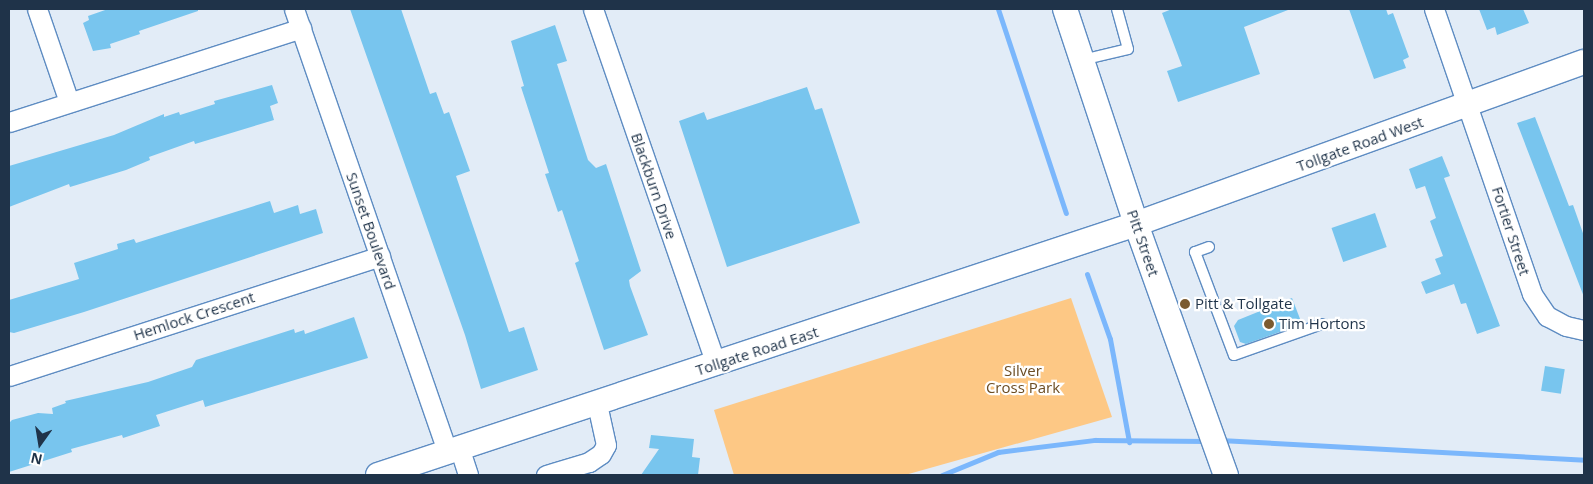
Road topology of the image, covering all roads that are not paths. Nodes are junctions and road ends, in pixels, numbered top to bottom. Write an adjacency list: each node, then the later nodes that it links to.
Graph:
1 (37, 9): 10 (street)
2 (294, 9): 7 (street, Sunset Boulevard)
3 (593, 9): 18 (street, Blackburn Drive)
4 (1065, 9): 8 (street, Pitt Street)
5 (1117, 9): 8 (lane)
6 (1434, 9): 11 (street, Fortier Street)
7 (301, 28): 10 (street); 15 (street, Sunset Boulevard)
8 (1082, 60): 13 (street, Pitt Street)
9 (1584, 62): 11 (street, Tollgate Road West)
10 (69, 102): 12 (street)
11 (1469, 105): 13 (street, Tollgate Road West); 17 (street, Fortier Street)
12 (9, 122)
13 (1136, 224): 18 (street, Tollgate Road East); 22 (street, Pitt Street)
14 (1209, 247): 16 (lane)
15 (380, 256): 19 (street, Hemlock Crescent); 21 (street, Sunset Boulevard)
16 (1322, 324)
17 (1584, 330)
18 (716, 364): 20 (street, Tollgate Road East)
19 (9, 376)
20 (597, 404): 21 (street, Tollgate Road East); 25 (street)
21 (454, 452): 23 (street, Tollgate Road East); 24 (street, Sunset Boulevard)
22 (1224, 470)
23 (378, 475)
24 (468, 475)
25 (546, 475)

